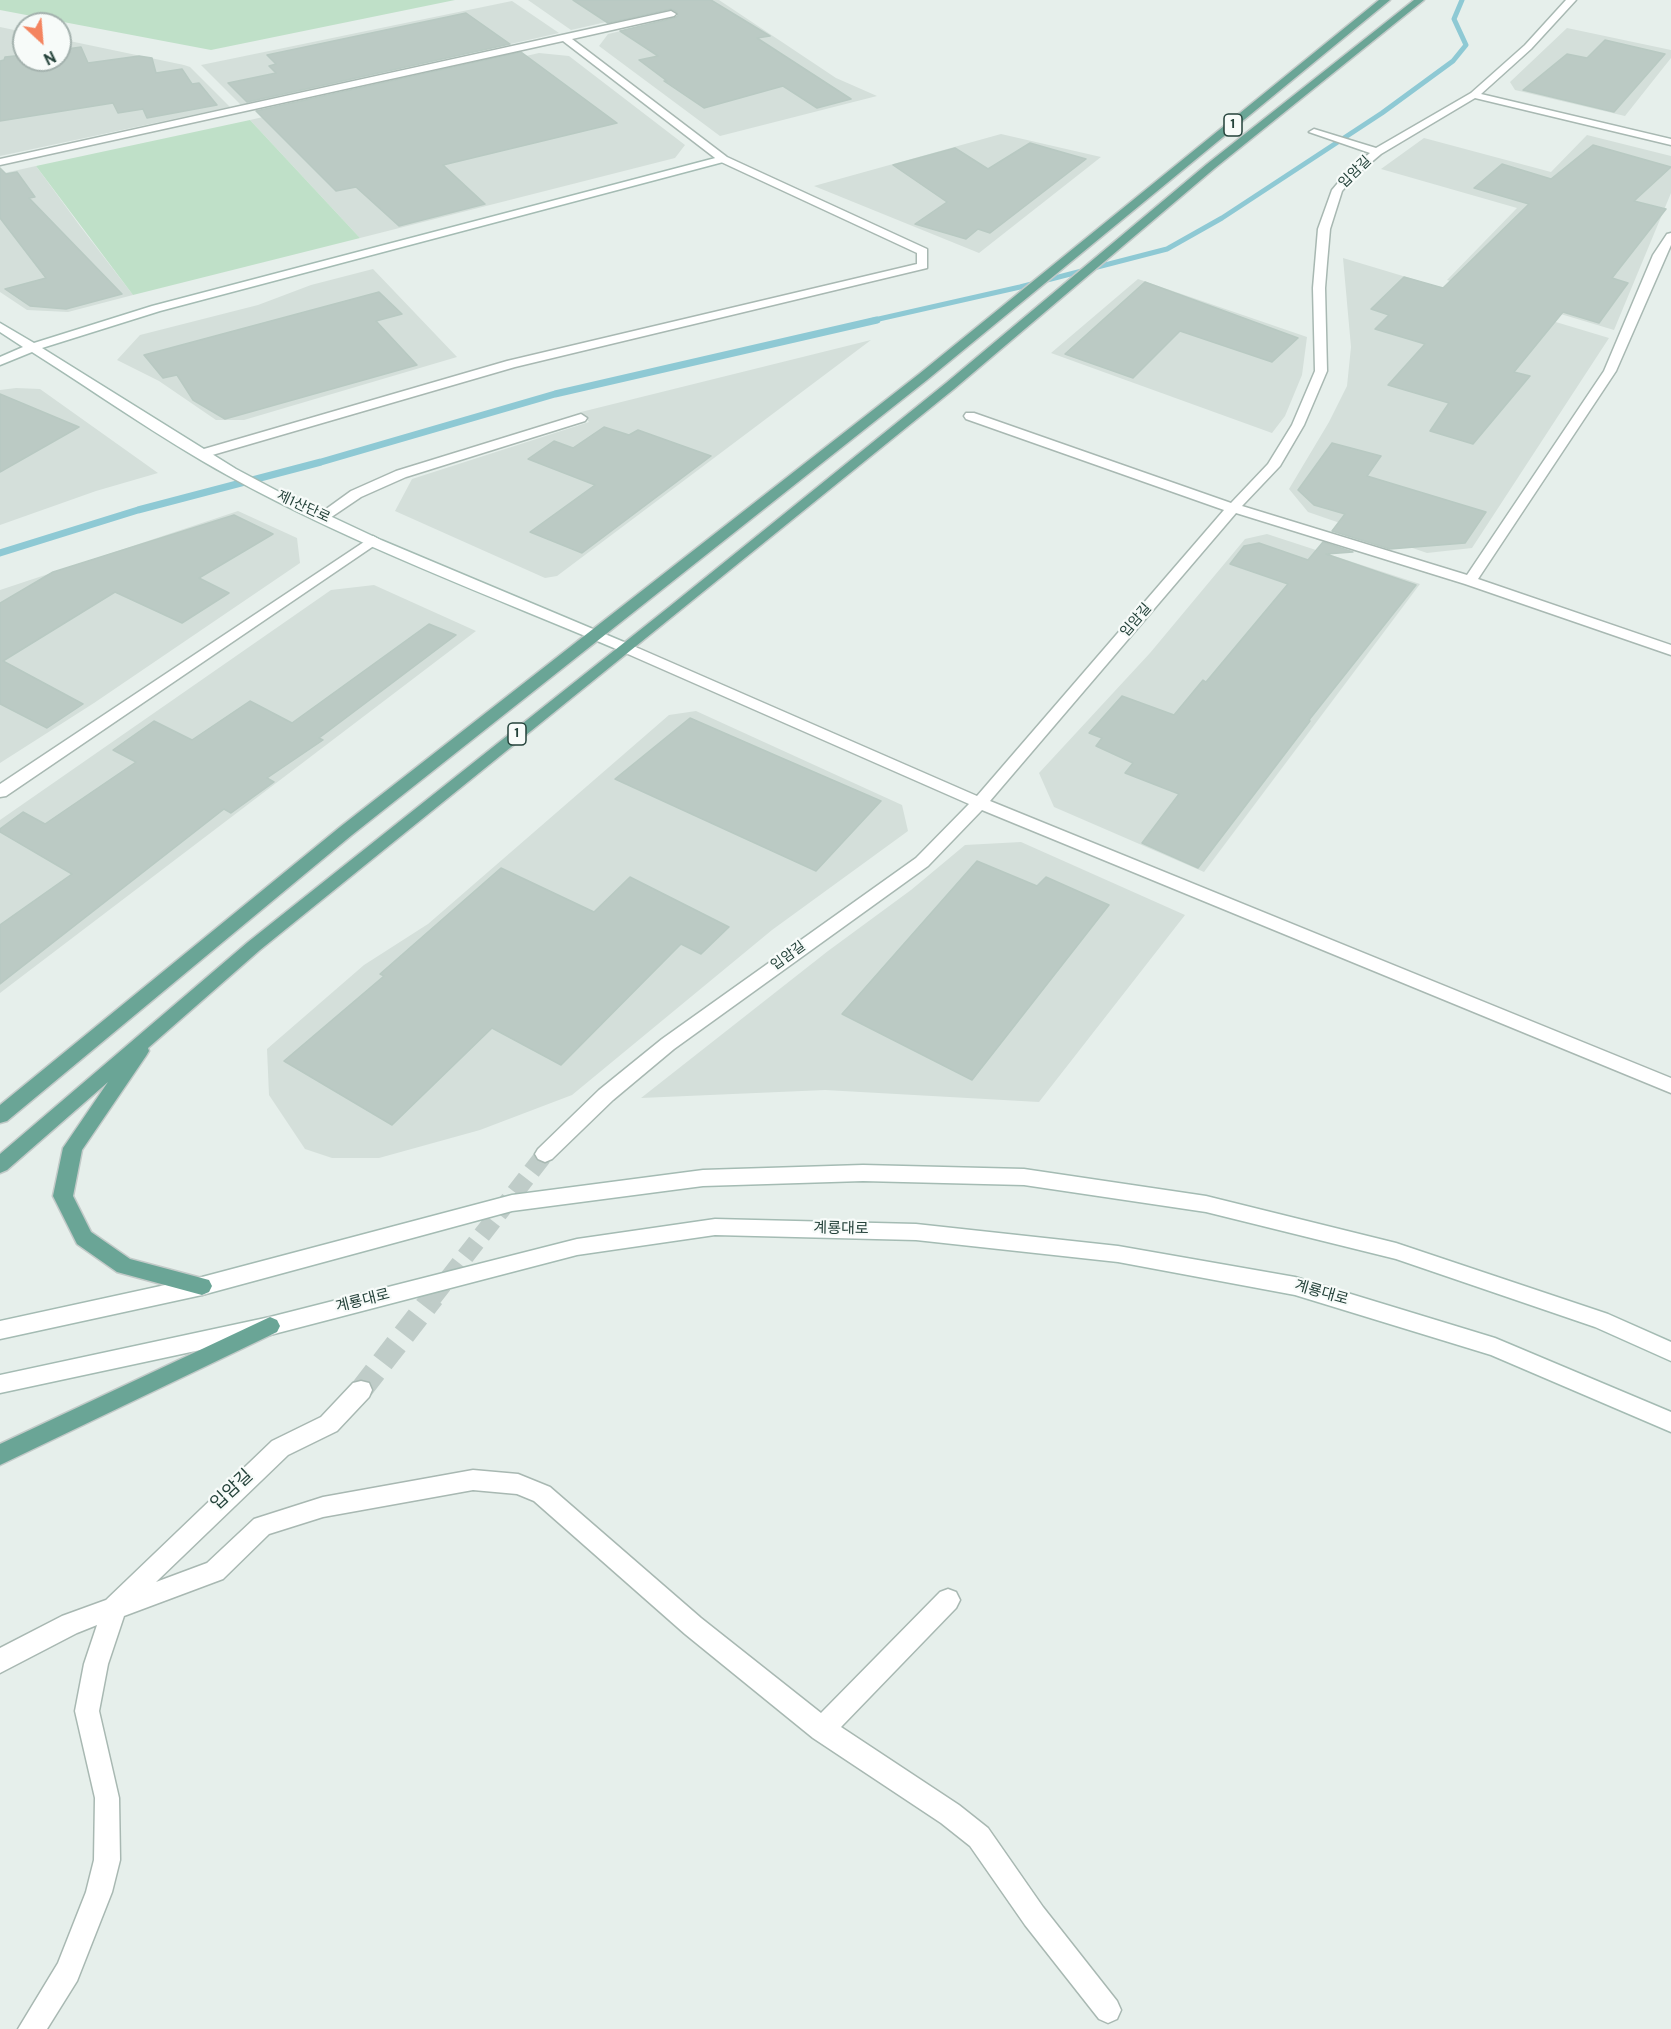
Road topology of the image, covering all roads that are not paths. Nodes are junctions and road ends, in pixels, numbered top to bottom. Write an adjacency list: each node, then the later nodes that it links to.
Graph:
1 (1385, 0): 23 (main road, 1)
2 (1420, 0): 24 (main road, 1)
3 (1571, 0): 6 (street, 입암길)
4 (671, 14): 5 (street)
5 (565, 38): 10 (street); 11 (street)
6 (1474, 95): 8 (street); 9 (street, 입암길)
7 (1314, 132): 9 (street)
8 (1671, 142)
9 (1377, 152): 19 (street, 입암길)
10 (723, 159): 14 (street); 18 (street)
11 (0, 162)
12 (1671, 236): 22 (street)
13 (0, 327): 14 (street, 제1산단로)
14 (29, 348): 15 (street); 18 (street, 제1산단로)
15 (0, 361)
16 (970, 416): 19 (street)
17 (581, 418): 20 (street)
18 (202, 454): 20 (street, 제1산단로)
19 (1233, 508): 22 (street); 27 (street, 입암길)
20 (321, 517): 21 (street, 제1산단로)
21 (373, 540): 23 (street, 제1산단로); 26 (street)
22 (1470, 581): 25 (street)
23 (597, 635): 24 (street, 제1산단로); 30 (main road, 1)
24 (626, 648): 27 (street, 제1산단로); 28 (main road, 1)
25 (1671, 650)
26 (0, 792)
27 (980, 803): 29 (street, 제1산단로); 31 (street, 입암길)
28 (157, 1028): 32 (main road, 1); 33 (main road)
29 (1671, 1086)
30 (0, 1116)
31 (545, 1154)
32 (0, 1164)
33 (202, 1286): 35 (street); 36 (street)
34 (270, 1326): 37 (street, 계룡대로); 39 (street, 계룡대로); 40 (main road)
35 (0, 1329)
36 (1671, 1352)
37 (0, 1384)
38 (361, 1390): 42 (street, 입암길)
39 (1671, 1422)
40 (0, 1455)
41 (948, 1600): 44 (street)
42 (115, 1606): 43 (street); 44 (street); 46 (street)
43 (0, 1661)
44 (822, 1729): 45 (street)
45 (1108, 2010)
46 (31, 2029)

